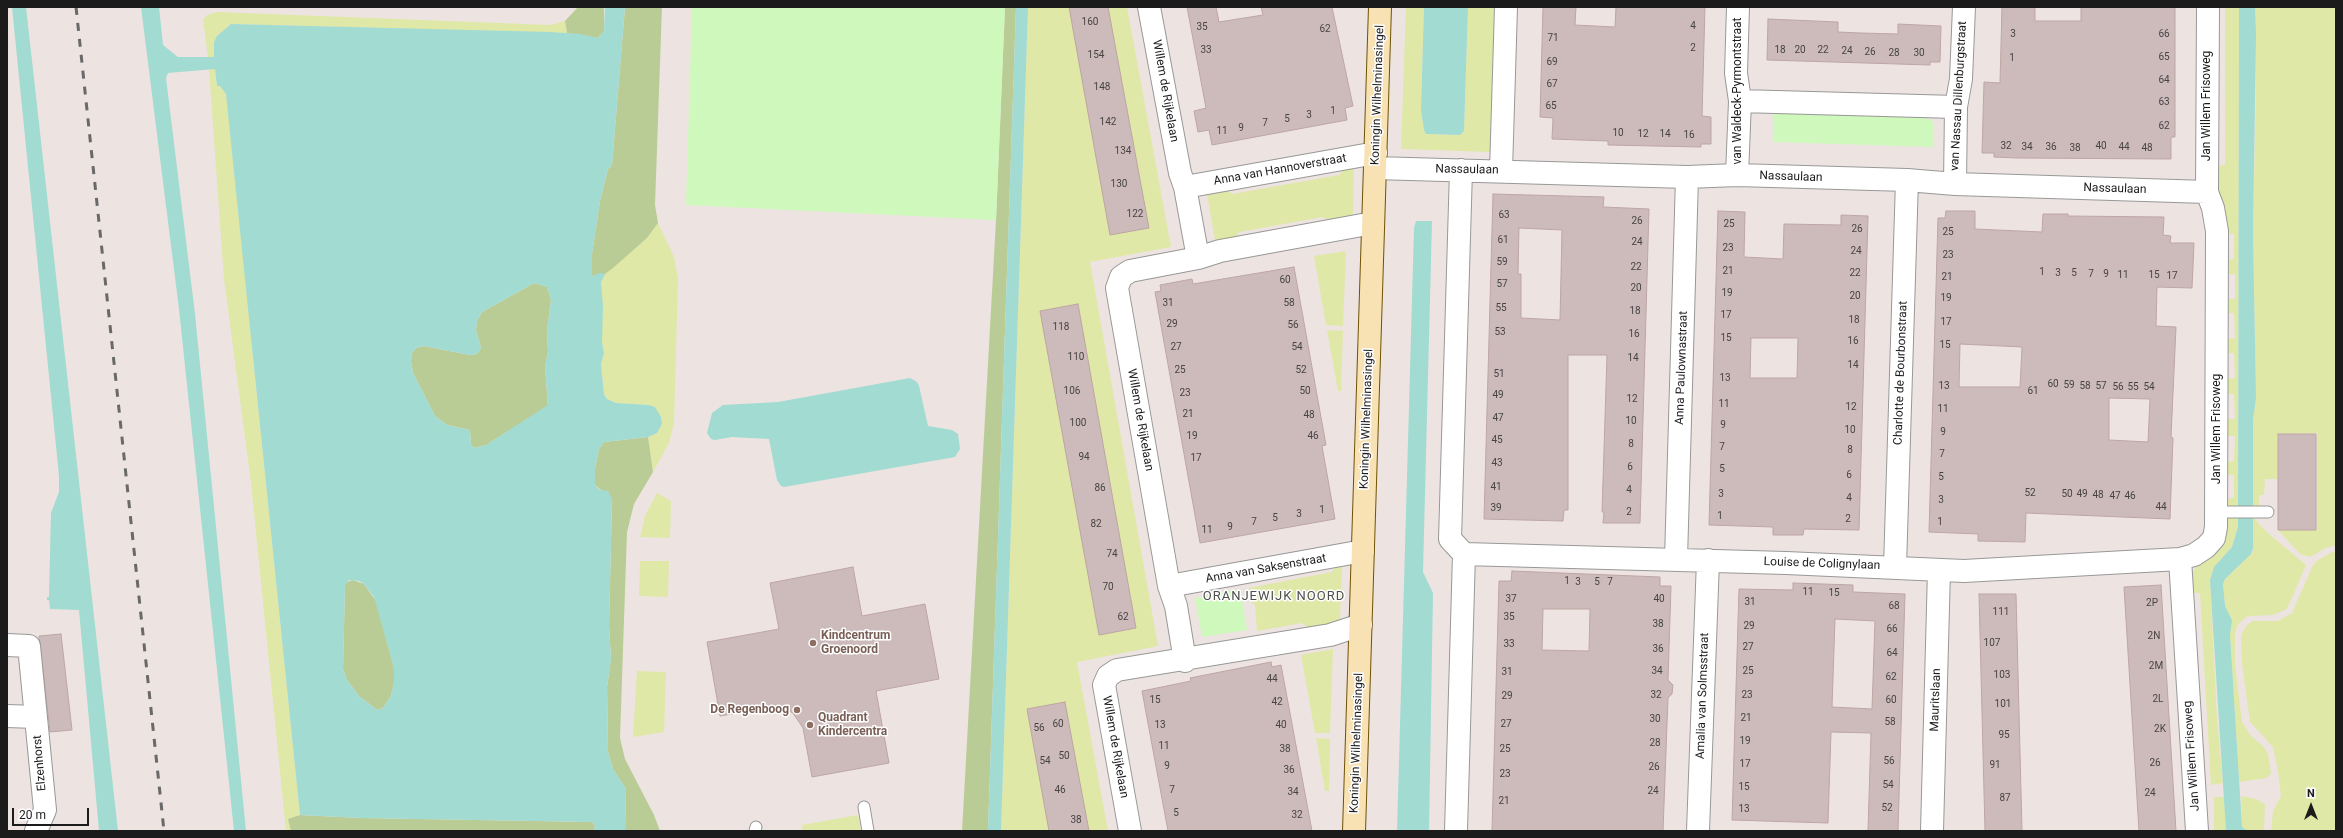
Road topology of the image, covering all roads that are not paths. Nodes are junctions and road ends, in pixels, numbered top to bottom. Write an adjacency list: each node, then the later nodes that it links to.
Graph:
1 (1149, 7): 16 (street, Willem de Rijkelaan)
2 (1380, 7): 9 (street, Koningin Wilhelminasingel)
3 (1506, 7): 11 (street)
4 (1738, 7): 7 (street, van Waldeck-Pyrmontstraat)
5 (1964, 7): 8 (street, van Nassau Dillenburgstraat)
6 (2208, 7): 17 (street, Jan Willem Frisoweg)
7 (1740, 101): 8 (street); 12 (street, van Waldeck-Pyrmontstraat)
8 (1956, 107): 15 (street, van Nassau Dillenburgstraat)
9 (1375, 160): 10 (street, Nassaulaan); 16 (street, Anna van Hannoverstraat); 18 (street, Koningin Wilhelminasingel)
10 (1461, 170): 11 (street, Nassaulaan); 23 (street)
11 (1501, 171): 13 (street, Nassaulaan)
12 (1737, 175): 13 (street, Nassaulaan); 14 (street, Nassaulaan)
13 (1687, 177): 24 (street, Anna Paulownastraat)
14 (1907, 180): 15 (street, Nassaulaan); 27 (street, Charlotte de Bourbonstraat)
15 (1954, 184): 17 (street, Nassaulaan)
16 (1185, 187): 19 (street, Willem de Rijkelaan)
17 (2207, 192): 20 (street, Jan Willem Frisoweg)
18 (1373, 223): 19 (street); 22 (street, Koningin Wilhelminasingel)
19 (1198, 258): 29 (street, Willem de Rijkelaan)
20 (2224, 512): 21 (lane); 25 (street, Jan Willem Frisoweg)
21 (2268, 512)
22 (1363, 551): 29 (street, Anna van Saksenstraat); 30 (street, Koningin Wilhelminasingel)
23 (1464, 554): 24 (street, Louise de Colignylaan); 40 (street)
24 (1676, 559): 26 (street, Louise de Colignylaan)
25 (2180, 559): 28 (street, Louise de Colignylaan); 43 (street, Jan Willem Frisoweg)
26 (1708, 560): 27 (street, Louise de Colignylaan); 41 (street, Amalia van Solmsstraat)
27 (1895, 567): 28 (street, Louise de Colignylaan)
28 (1939, 570): 42 (street, Mauritslaan)
29 (1169, 586): 32 (street, Willem de Rijkelaan)
30 (1361, 625): 32 (street); 39 (street, Koningin Wilhelminasingel)
31 (7, 645): 34 (street, Elzenhorst)
32 (1185, 660): 38 (street, Willem de Rijkelaan)
33 (7, 716): 34 (street)
34 (36, 717): 36 (street, Elzenhorst)
35 (864, 807): 37 (lane)
36 (36, 831)
37 (868, 831)
38 (1130, 831)
39 (1354, 831)
40 (1456, 831)
41 (1698, 831)
42 (1932, 831)
43 (2197, 831)

